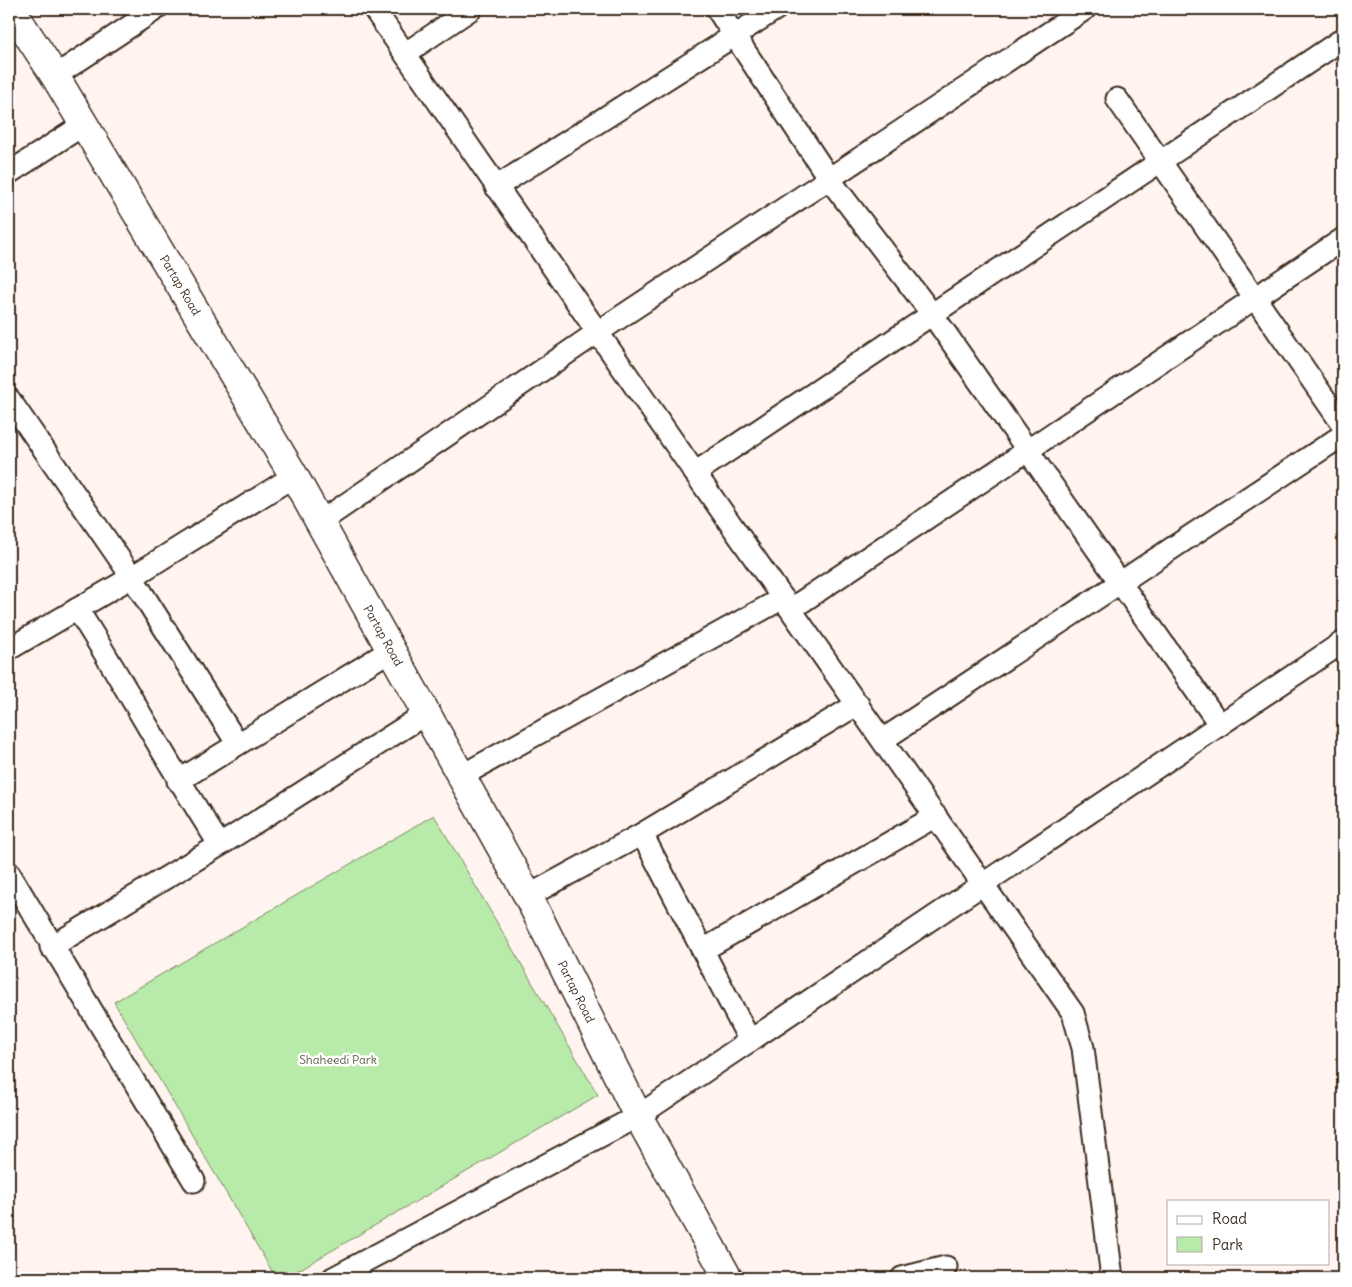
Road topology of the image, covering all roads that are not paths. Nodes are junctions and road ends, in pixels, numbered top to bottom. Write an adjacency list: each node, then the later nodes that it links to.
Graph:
1 (11, 9): 11 (street, Partap Road)
2 (156, 9): 11 (street)
3 (374, 9): 10 (street)
4 (471, 9): 10 (street)
5 (717, 9): 8 (street)
6 (776, 9): 8 (street)
7 (1085, 9): 16 (street)
8 (736, 35): 16 (street); 17 (street)
9 (1343, 39): 14 (street)
10 (406, 53): 17 (street)
11 (55, 76): 13 (street, Partap Road)
12 (1117, 99): 14 (street)
13 (84, 124): 15 (street); 27 (street, Partap Road)
14 (1160, 162): 19 (street); 20 (street)
15 (9, 173)
16 (830, 180): 20 (street); 21 (street)
17 (496, 187): 21 (street)
18 (1343, 239): 19 (street)
19 (1255, 298): 23 (street); 25 (street)
20 (932, 314): 25 (street); 26 (street)
21 (598, 332): 26 (street); 28 (street)
22 (9, 399): 29 (street)
23 (1343, 425)
24 (1343, 434): 30 (street)
25 (1028, 450): 30 (street); 31 (street)
26 (695, 473): 31 (street)
27 (294, 476): 28 (street, Partap Road); 29 (street)
28 (320, 522): 35 (street, Partap Road)
29 (132, 577): 32 (street); 40 (street)
30 (1120, 582): 38 (street); 39 (street)
31 (787, 603): 36 (street); 41 (street)
32 (77, 609): 34 (street); 42 (street)
33 (1343, 642): 38 (street)
34 (9, 649)
35 (391, 650): 37 (street, Partap Road); 40 (street)
36 (858, 704): 39 (street); 44 (street)
37 (426, 713): 41 (street, Partap Road); 45 (street)
38 (1220, 725): 47 (street)
39 (884, 739): 43 (street)
40 (237, 743): 42 (street)
41 (462, 776): 48 (street, Partap Road)
42 (178, 781): 45 (street)
43 (936, 816): 47 (street); 50 (street)
44 (642, 834): 48 (street); 50 (street)
45 (220, 845): 49 (street)
46 (9, 873): 49 (street)
47 (984, 884): 51 (street); 58 (street)
48 (528, 896): 52 (street, Partap Road)
49 (51, 946): 53 (street)
50 (703, 950): 51 (street)
51 (750, 1041): 52 (street)
52 (638, 1116): 55 (street); 56 (street, Partap Road)
53 (194, 1181)
54 (946, 1267): 57 (street)
55 (333, 1278)
56 (728, 1278)
57 (902, 1278)
58 (1112, 1278)

